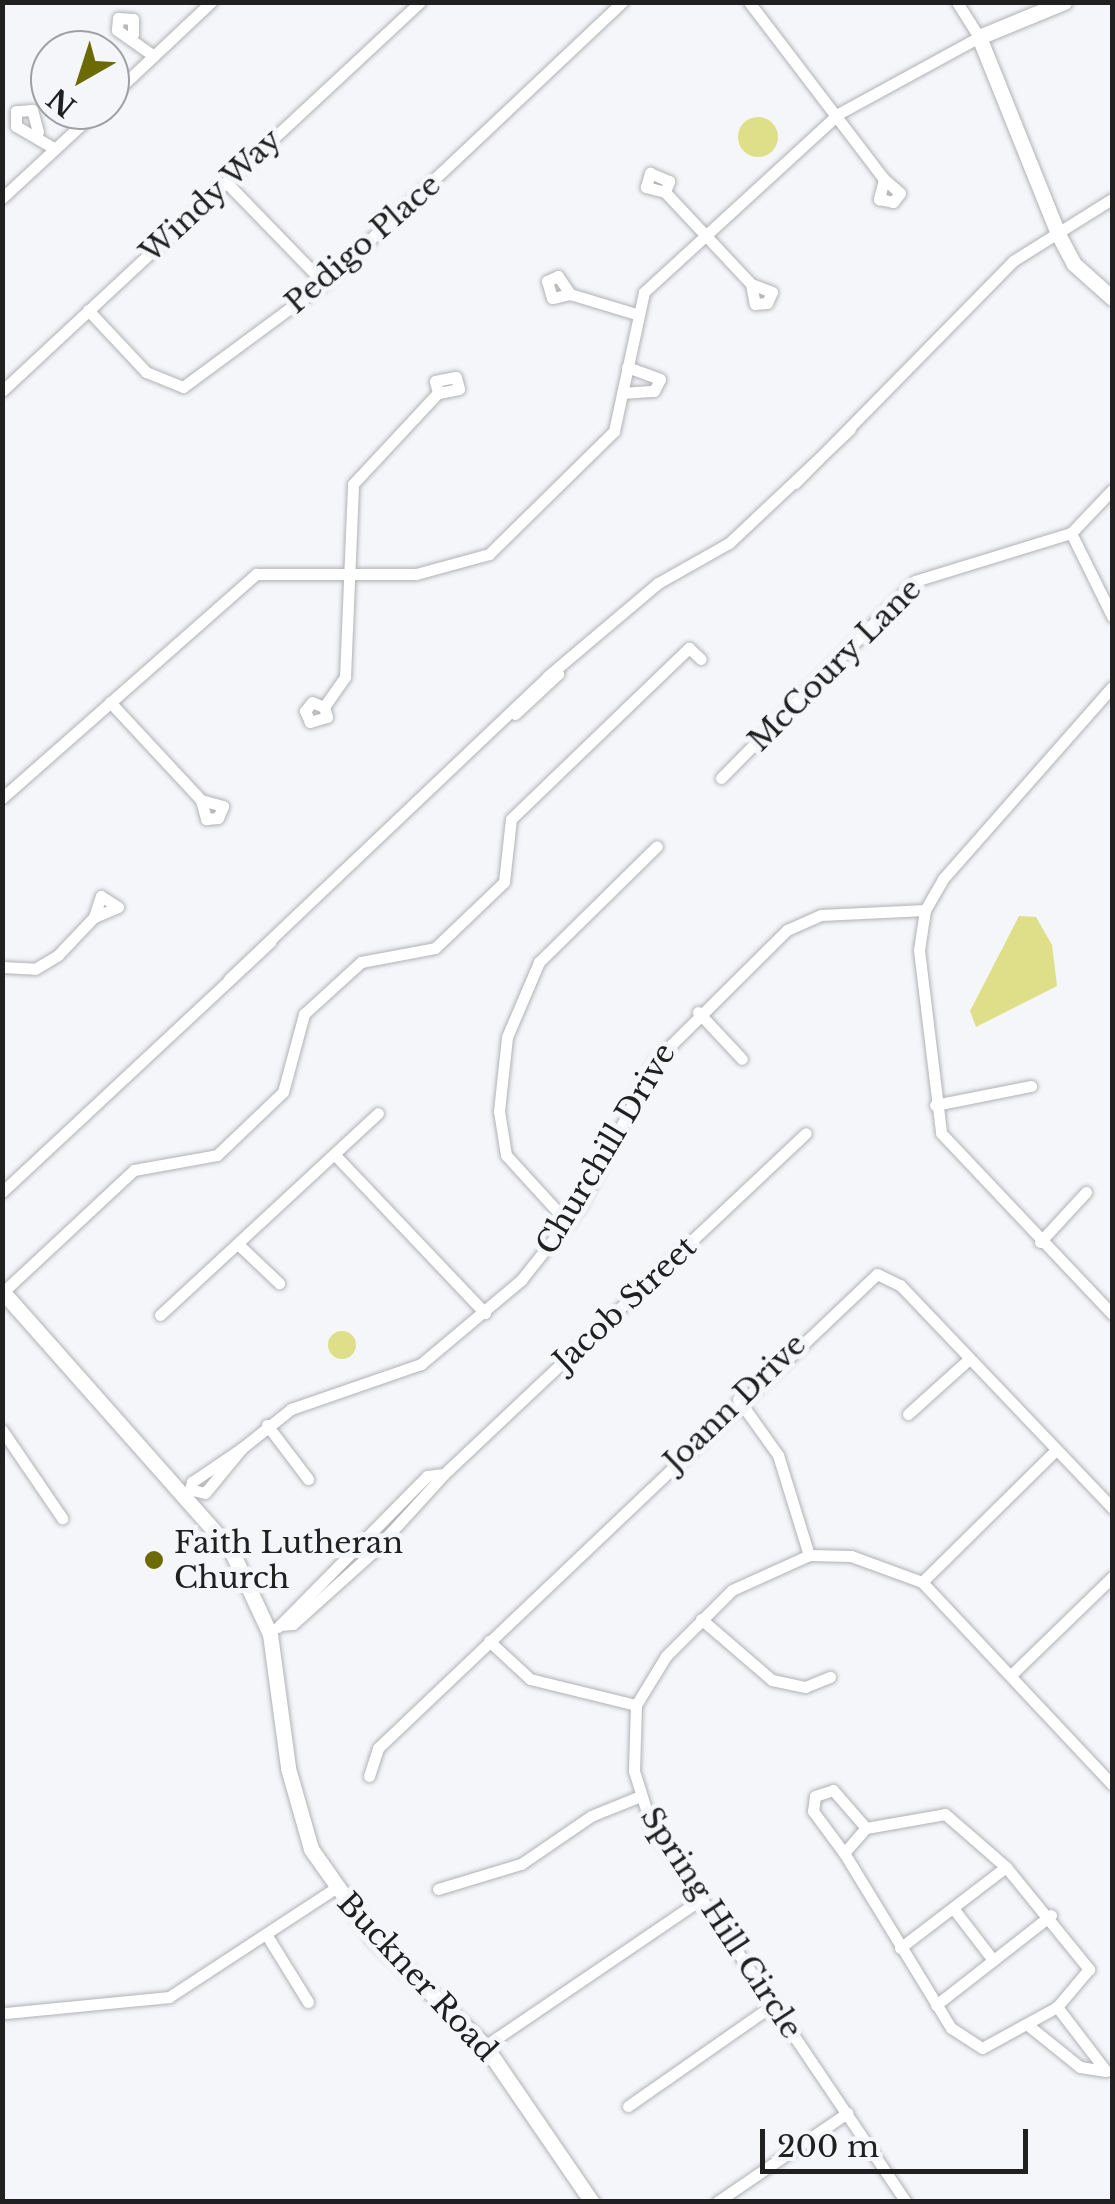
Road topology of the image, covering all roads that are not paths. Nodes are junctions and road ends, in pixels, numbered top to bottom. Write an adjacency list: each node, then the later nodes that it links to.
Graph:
1 (212, 2): 9 (street)
2 (420, 2): 16 (street, Windy Way)
3 (622, 2): 22 (street, Pedigo Place)
4 (748, 2): 11 (street)
5 (957, 2): 8 (street)
6 (1064, 2): 8 (street)
7 (134, 34): 9 (street)
8 (979, 37): 11 (street); 20 (street)
9 (154, 56): 10 (street)
10 (130, 79)
11 (838, 114): 15 (street); 21 (street)
12 (75, 130): 14 (street)
13 (38, 132): 14 (street)
14 (55, 149): 18 (street)
15 (884, 179)
16 (226, 182): 22 (street); 26 (street, Windy Way)
17 (665, 192): 21 (street)
18 (2, 198)
19 (1112, 199): 20 (street)
20 (1058, 234): 25 (street); 54 (street)
21 (704, 236): 23 (street); 27 (street)
22 (324, 282): 26 (street, Pedigo Place)
23 (750, 284)
24 (570, 294): 27 (street)
25 (1112, 298)
26 (88, 310): 29 (street, Windy Way)
27 (636, 314): 28 (street)
28 (626, 367): 30 (street); 30 (street)
29 (2, 390)
30 (622, 393): 34 (street)
31 (438, 394): 34 (street)
32 (1112, 490): 33 (street, McCoury Lane)
33 (1071, 533): 35 (street); 40 (street, McCoury Lane)
34 (352, 570): 38 (street); 39 (street)
35 (1112, 616)
36 (700, 660): 60 (street)
37 (1112, 687): 44 (street)
38 (110, 702): 41 (street); 42 (street)
39 (324, 707)
40 (721, 778)
41 (2, 798)
42 (201, 800)
43 (657, 846): 56 (street)
44 (925, 910): 47 (street, Churchill Drive); 50 (street)
45 (94, 918): 46 (street)
46 (2, 967)
47 (698, 1012): 48 (street); 56 (street, Churchill Drive)
48 (742, 1060)
49 (1032, 1086): 50 (street)
50 (934, 1105): 57 (street)
51 (378, 1113): 53 (street)
52 (806, 1133): 78 (street, Jacob Street)
53 (335, 1155): 58 (street); 61 (street)
54 (2, 1192)
55 (1086, 1192): 57 (street)
56 (568, 1223): 61 (street, Churchill Drive)
57 (1040, 1242): 62 (street)
58 (240, 1246): 59 (street); 63 (street)
59 (279, 1283)
60 (3, 1292): 71 (street, Buckner Road)
61 (485, 1313): 67 (street, Churchill Drive)
62 (1112, 1314)
63 (160, 1315)
64 (968, 1360): 65 (street, Joann Drive); 66 (street); 69 (street, Joann Drive)
65 (738, 1399): 74 (street); 79 (street, Joann Drive)
66 (908, 1414)
67 (267, 1425): 70 (street); 71 (street, Churchill Drive)
68 (2, 1430): 73 (street)
69 (1056, 1450): 72 (street, Joann Drive); 76 (street)
70 (308, 1479)
71 (191, 1492): 78 (street, Buckner Road)
72 (1112, 1508)
73 (62, 1518)
74 (808, 1555): 76 (street); 77 (street)
75 (1112, 1578): 80 (street)
76 (922, 1582): 80 (street)
77 (701, 1620): 81 (street); 82 (street)
78 (275, 1629): 90 (street, Buckner Road)
79 (490, 1641): 82 (street); 83 (street, Joann Drive)
80 (1011, 1675): 84 (street)
81 (830, 1677)
82 (636, 1705): 85 (street, Spring Hill Circle)
83 (369, 1776)
84 (1112, 1784)
85 (638, 1798): 89 (street); 91 (street, Spring Hill Circle)
86 (866, 1828): 87 (street); 87 (street); 88 (street)
87 (844, 1854): 95 (street)
88 (1006, 1867): 92 (street); 93 (street)
89 (438, 1888)
90 (334, 1889): 94 (street); 103 (street, Buckner Road)
91 (701, 1899): 98 (street, Spring Hill Circle); 103 (street)
92 (953, 1908): 95 (street); 96 (street)
93 (1051, 1916): 96 (street); 100 (street)
94 (266, 1934): 97 (street); 101 (street)
95 (900, 1948): 99 (street)
96 (993, 1960): 99 (street)
97 (308, 2002)
98 (774, 2005): 105 (street); 106 (street, Spring Hill Circle)
99 (936, 2005): 102 (street)
100 (1057, 2007): 102 (street); 104 (street)
101 (6, 2012)
102 (1029, 2026): 104 (street)
103 (485, 2046): 107 (street, Buckner Road)
104 (1109, 2073)
105 (628, 2106)
106 (846, 2113): 108 (street); 109 (street, Spring Hill Circle)
107 (592, 2202)
108 (717, 2202)
109 (906, 2202)

